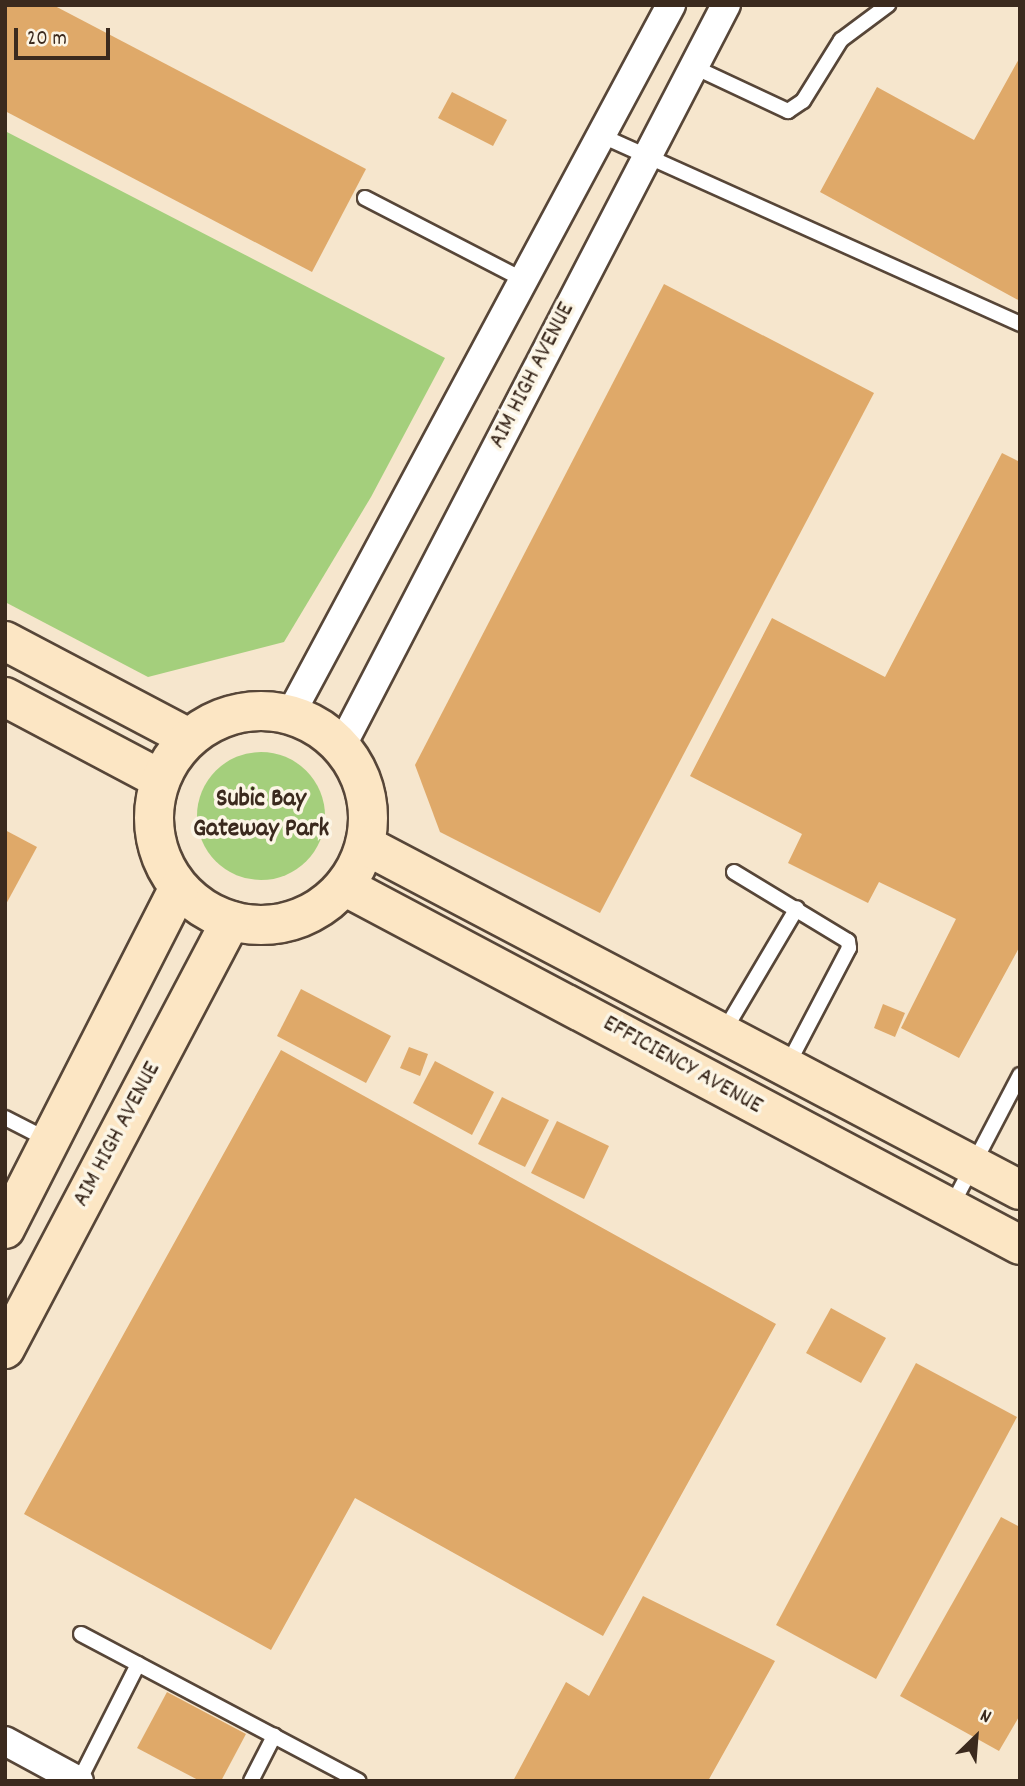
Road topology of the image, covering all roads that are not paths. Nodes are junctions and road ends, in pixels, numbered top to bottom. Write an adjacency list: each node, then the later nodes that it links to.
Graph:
1 (671, 5): 5 (street)
2 (726, 5): 4 (street, AIM HIGH AVENUE)
3 (888, 5): 4 (lane)
4 (694, 68): 6 (street, AIM HIGH AVENUE)
5 (600, 135): 6 (lane); 8 (street)
6 (647, 156): 9 (lane); 14 (street, AIM HIGH AVENUE)
7 (365, 198): 8 (lane)
8 (522, 279): 12 (street)
9 (1020, 324)
10 (5, 640): 13 (street)
11 (5, 697): 15 (street)
12 (290, 715): 13 (street); 14 (street)
13 (189, 738): 15 (street)
14 (341, 747): 16 (street)
15 (160, 779): 19 (street)
16 (365, 845): 18 (street); 22 (street, EFFICIENCY AVENUE)
17 (734, 872): 20 (lane)
18 (344, 886): 21 (street); 29 (street, EFFICIENCY AVENUE)
19 (180, 888): 21 (street); 26 (street)
20 (797, 908): 22 (lane); 23 (lane)
21 (231, 921): 32 (street, AIM HIGH AVENUE)
22 (723, 1034): 23 (street, EFFICIENCY AVENUE)
23 (788, 1066): 27 (street, EFFICIENCY AVENUE)
24 (1020, 1075): 27 (lane)
25 (5, 1118): 26 (lane)
26 (50, 1141): 30 (street)
27 (972, 1166): 28 (street, EFFICIENCY AVENUE); 29 (lane)
28 (1020, 1190)
29 (950, 1208): 31 (street, EFFICIENCY AVENUE)
30 (5, 1229)
31 (1020, 1245)
32 (5, 1349)
33 (81, 1634): 34 (lane)
34 (138, 1664): 35 (lane); 37 (lane)
35 (274, 1736): 38 (lane); 39 (lane)
36 (5, 1741): 37 (street)
37 (79, 1781)
38 (251, 1781)
39 (359, 1781)

